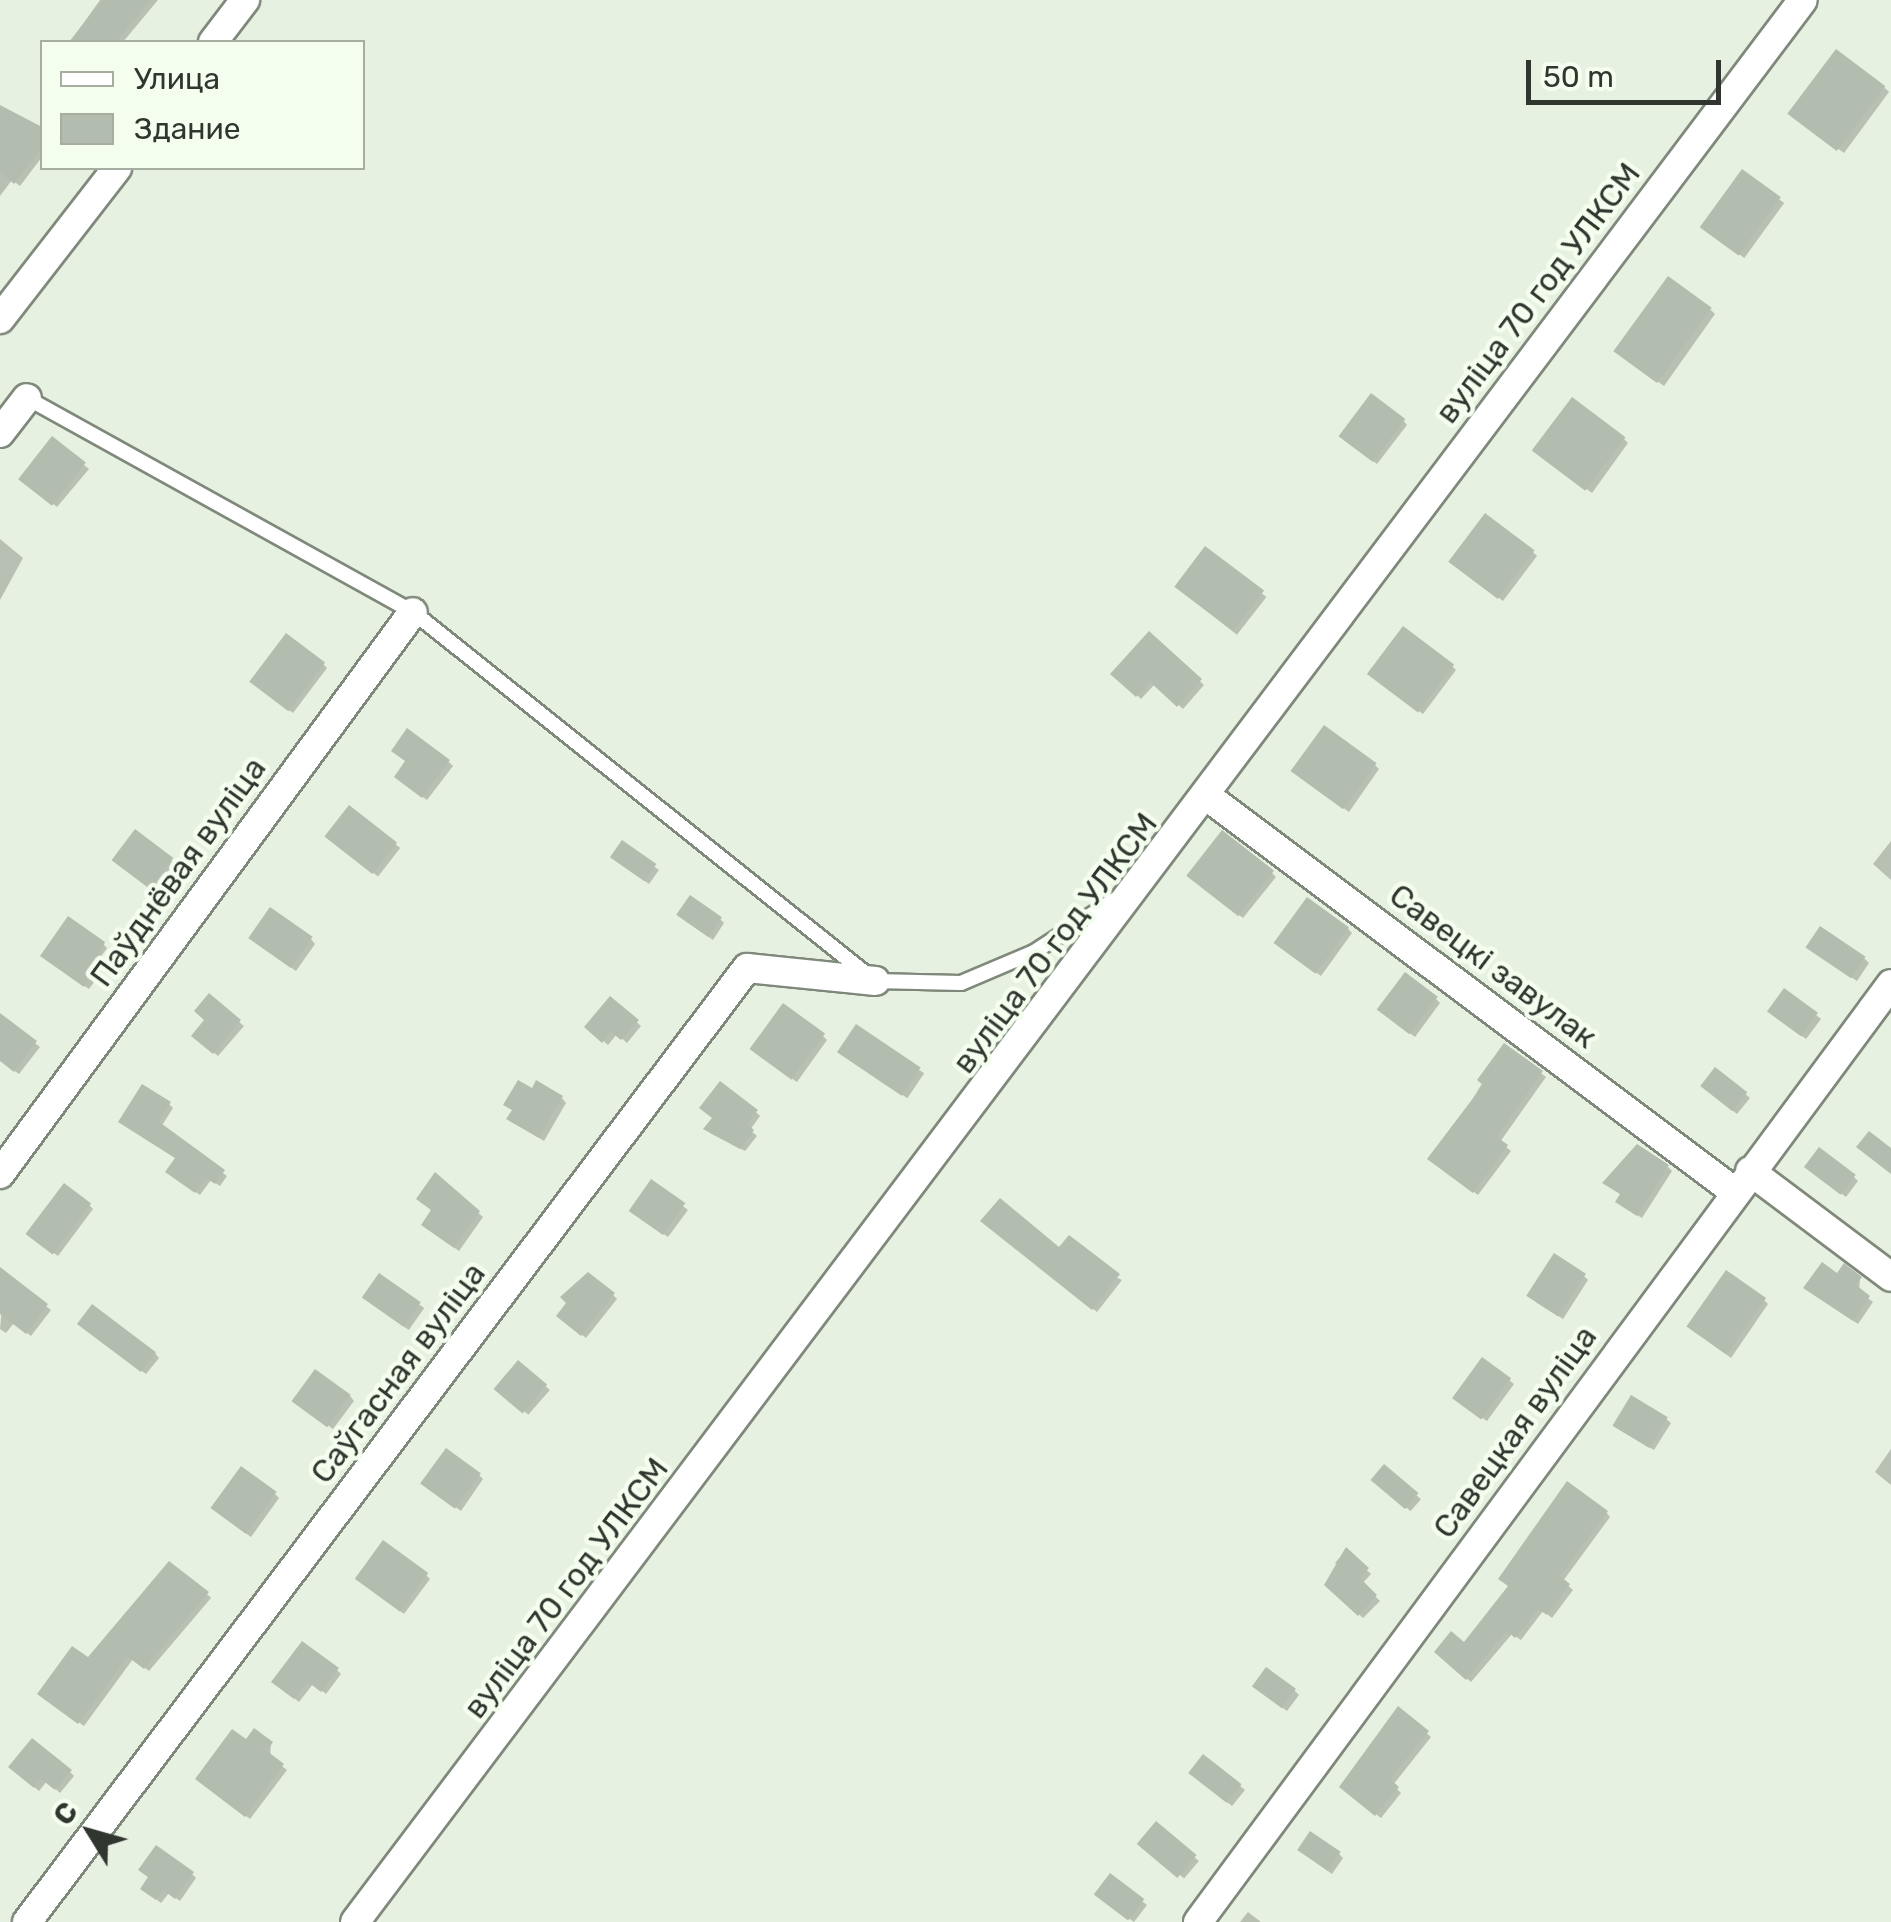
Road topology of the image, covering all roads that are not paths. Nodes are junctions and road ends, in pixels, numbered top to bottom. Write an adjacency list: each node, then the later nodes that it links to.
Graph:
1 (246, 0): 3 (street)
2 (1803, 0): 9 (street, вуліца 70 год УЛКСМ)
3 (215, 40)
4 (115, 170): 5 (street)
5 (0, 320)
6 (26, 398): 7 (street); 8 (lane)
7 (0, 432)
8 (413, 612): 11 (lane); 13 (street, Паўднёвая вуліца)
9 (1208, 798): 10 (street, вуліца 70 год УЛКСМ); 14 (street, Савецкі завулак)
10 (1149, 876): 11 (lane); 17 (street, вуліца 70 год УЛКСМ)
11 (874, 982): 16 (street, Саўгасная вуліца)
12 (1891, 984): 14 (street, Савецкая вуліца)
13 (0, 1174)
14 (1742, 1181): 15 (street, Савецкі завулак); 18 (street, Савецкая вуліца)
15 (1891, 1277)
16 (27, 1922)
17 (355, 1922)
18 (1198, 1922)

